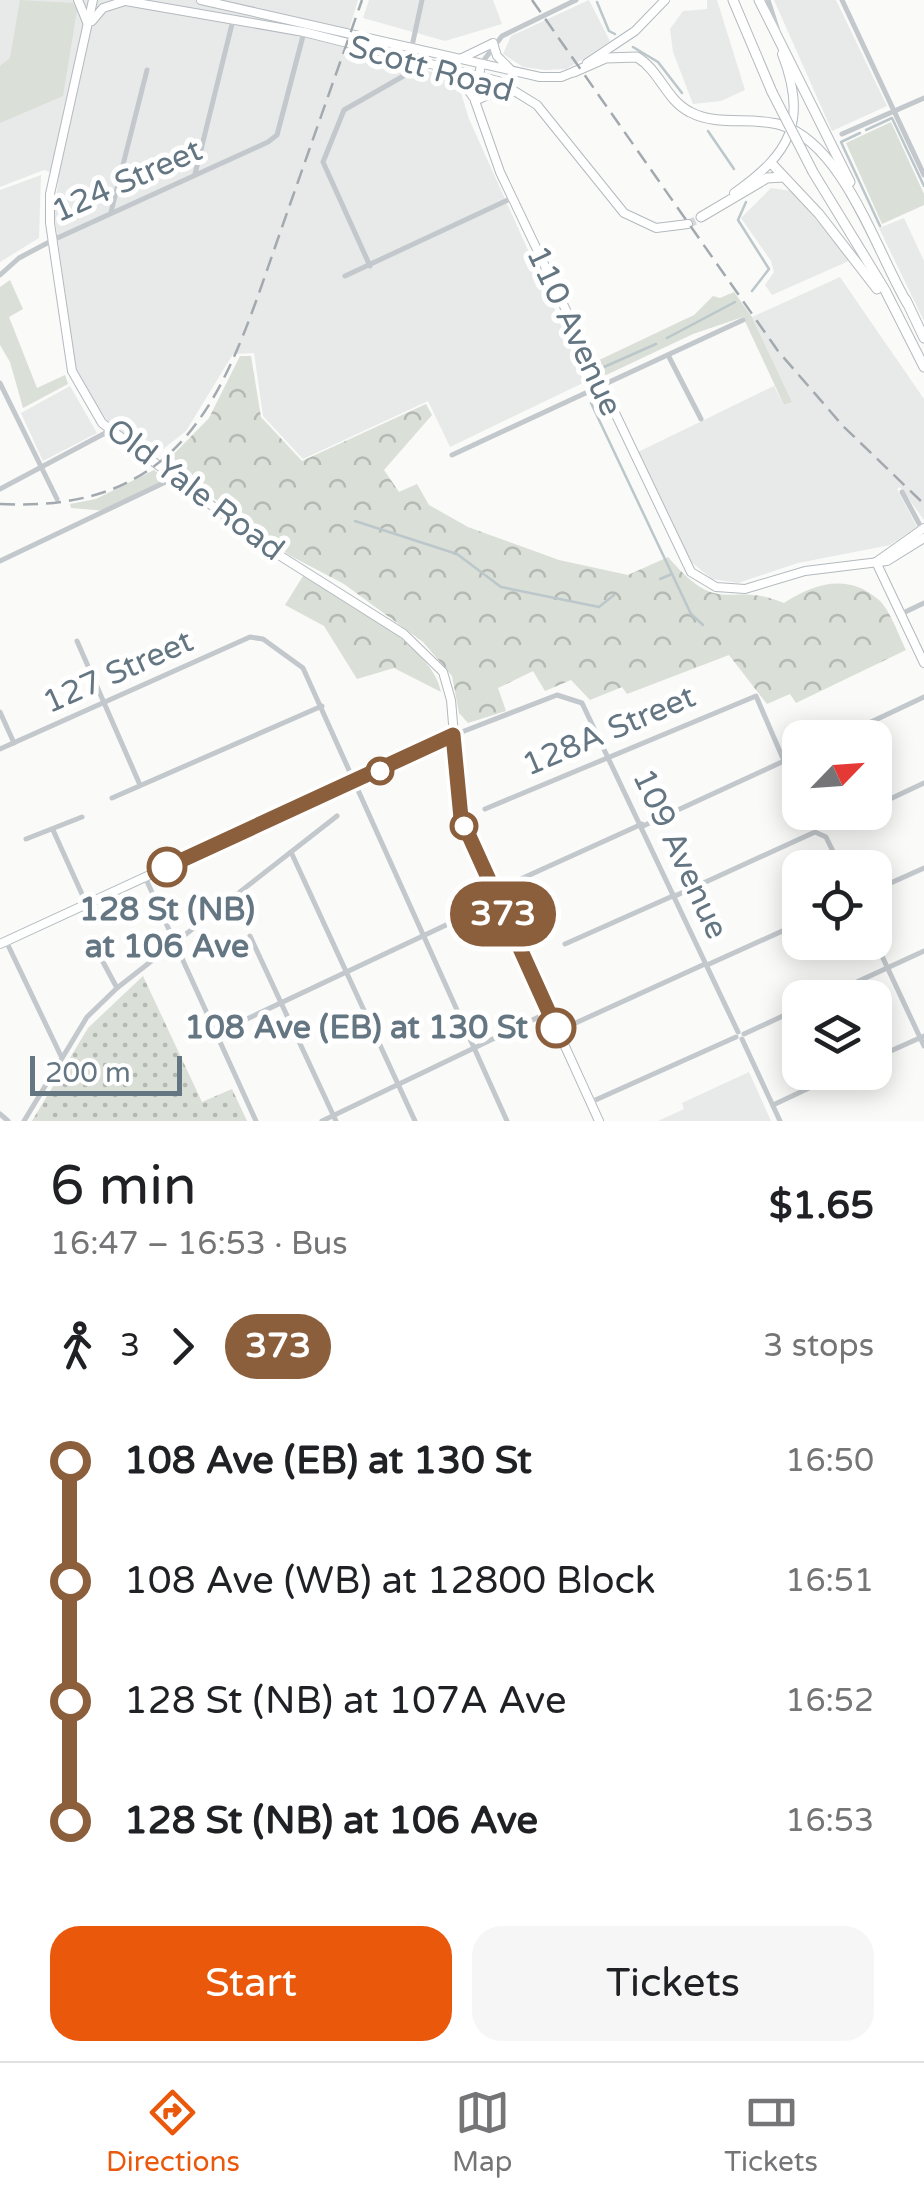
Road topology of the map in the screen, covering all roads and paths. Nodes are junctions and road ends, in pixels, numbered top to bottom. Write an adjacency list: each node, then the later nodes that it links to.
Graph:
1 (78, 0): 14 (main road)
2 (93, 0): 14 (main road, Old Yale Road)
3 (123, 0): 12 (main road, Scott Road); 14 (main road)
4 (201, 0): 18 (main road, Scott Road)
5 (422, 0): 18 (street)
6 (576, 0): 17 (street)
7 (665, 0): 25 (main road)
8 (733, 0): 45 (main road, bridge)
9 (758, 0): 13 (main road)
10 (768, 0): 16 (street)
11 (842, 0): 30 (street)
12 (234, 17): 15 (main road, Scott Road); 34 (street)
13 (770, 22): 16 (main road); 31 (main road)
14 (88, 26): 40 (main road, Old Yale Road)
15 (304, 32): 19 (main road, Scott Road); 34 (street, 124 Street)
16 (781, 39): 44 (main road)
17 (493, 43): 20 (main road); 21 (street); 24 (main road)
18 (412, 46): 20 (main road, Scott Road)
19 (409, 59): 23 (main road, Scott Road); 41 (street)
20 (460, 59): 21 (main road, Scott Road)
21 (481, 64): 24 (main road, Scott Road); 26 (main road, 110 Avenue)
22 (148, 70): 38 (street)
23 (455, 70): 26 (main road, Scott Road); 29 (main road)
24 (514, 71): 25 (main road, Scott Road)
25 (574, 72): 31 (main road)
26 (478, 76): 27 (main road, Scott Road); 29 (main road, 110 Avenue)
27 (508, 86): 29 (main road); 39 (main road, Scott Road)
28 (924, 98): 30 (street)
29 (475, 101): 37 (main road, 110 Avenue)
30 (894, 112): 32 (street); 35 (street)
31 (792, 129): 33 (main road); 44 (main road)
32 (842, 134)
33 (772, 164): 36 (main road); 39 (main road)
34 (195, 175): 38 (street, 124 Street)
35 (924, 175)
36 (784, 177): 39 (main road); 45 (main road)
37 (512, 198): 41 (street); 51 (main road, 110 Avenue)
38 (110, 213): 40 (street, 124 Street)
39 (695, 220)
40 (53, 240): 42 (street, 124 Street); 53 (main road, Old Yale Road)
41 (370, 266): 43 (street)
42 (0, 275)
43 (344, 276)
44 (907, 303): 47 (main road)
45 (900, 318): 49 (main road)
46 (743, 320): 48 (street)
47 (924, 338)
48 (668, 355): 51 (street); 52 (street)
49 (924, 368)
50 (0, 384): 55 (street)
51 (599, 385): 54 (street); 62 (main road, 110 Avenue)
52 (702, 419)
53 (109, 430): 55 (street); 56 (main road, Old Yale Road)
54 (452, 454)
55 (39, 470): 57 (street); 59 (street)
56 (174, 478): 61 (street); 72 (main road, Old Yale Road)
57 (0, 489)
58 (902, 492): 60 (street)
59 (56, 499)
60 (923, 532): 62 (main road)
61 (0, 561)
62 (876, 562): 64 (main road)
63 (924, 604): 64 (street)
64 (901, 614): 66 (main road)
65 (77, 641): 68 (street)
66 (924, 663)
67 (924, 697): 71 (street)
68 (106, 702): 69 (street, 127 Street); 73 (street, 127 Street); 78 (street)
69 (322, 706): 76 (street); 78 (street)
70 (0, 712): 73 (street)
71 (875, 720)
72 (453, 735): 75 (street, 109 Avenue); 76 (main road); 92 (main road, Old Yale Road)
73 (14, 743): 74 (street, 127 Street)
74 (0, 750)
75 (610, 756): 81 (street, 128A Street); 84 (street, 109 Avenue); 84 (street, 128A Street)
76 (355, 782): 90 (main road); 98 (street)
77 (924, 783): 80 (street)
78 (140, 786): 79 (street)
79 (112, 798)
80 (892, 798)
81 (485, 810)
82 (338, 816): 88 (street)
83 (82, 817): 85 (street)
84 (642, 825): 92 (street); 93 (street, 109 Avenue)
85 (53, 830): 86 (street); 95 (street)
86 (26, 839)
87 (832, 850): 93 (street)
88 (290, 852): 100 (street); 107 (street)
89 (924, 868): 91 (street)
90 (145, 876): 95 (main road); 100 (street)
91 (892, 882)
92 (493, 891): 94 (main road, Old Yale Road)
93 (675, 896): 101 (street); 105 (street, 109 Avenue)
94 (497, 901): 98 (street); 111 (main road, Old Yale Road)
95 (86, 903): 99 (main road)
96 (782, 931): 105 (street)
97 (250, 936): 110 (street)
98 (423, 936): 107 (street); 118 (street)
99 (3, 942): 120 (street)
100 (176, 942): 109 (street); 114 (street)
101 (565, 944)
102 (96, 949): 109 (street)
103 (924, 951): 106 (street)
104 (884, 960): 106 (street)
105 (707, 964): 113 (street); 115 (street, 109 Avenue)
106 (888, 968): 108 (street); 116 (street)
107 (346, 972): 110 (street); 121 (street)
108 (862, 980)
109 (116, 988): 120 (street)
110 (281, 1003): 114 (street); 126 (street)
111 (549, 1012): 113 (main road, Old Yale Road); 118 (street)
112 (782, 1016): 115 (street)
113 (558, 1031): 123 (main road, Old Yale Road)
114 (215, 1034): 129 (street)
115 (740, 1036): 123 (street); 124 (street, 109 Avenue)
116 (922, 1037): 117 (street); 119 (street)
117 (924, 1046)
118 (474, 1048): 121 (street); 132 (street)
119 (892, 1050)
120 (61, 1056): 128 (street)
121 (398, 1084): 126 (street); 131 (street)
122 (804, 1090): 124 (street)
123 (591, 1102): 133 (main road, Old Yale Road)
124 (772, 1105): 134 (street, 109 Avenue)
125 (0, 1114): 127 (street)
126 (335, 1118): 130 (street)
127 (8, 1121)
128 (24, 1121)
129 (256, 1121)
130 (322, 1121)
131 (415, 1121)
132 (507, 1121)
133 (599, 1121)
134 (780, 1121)

